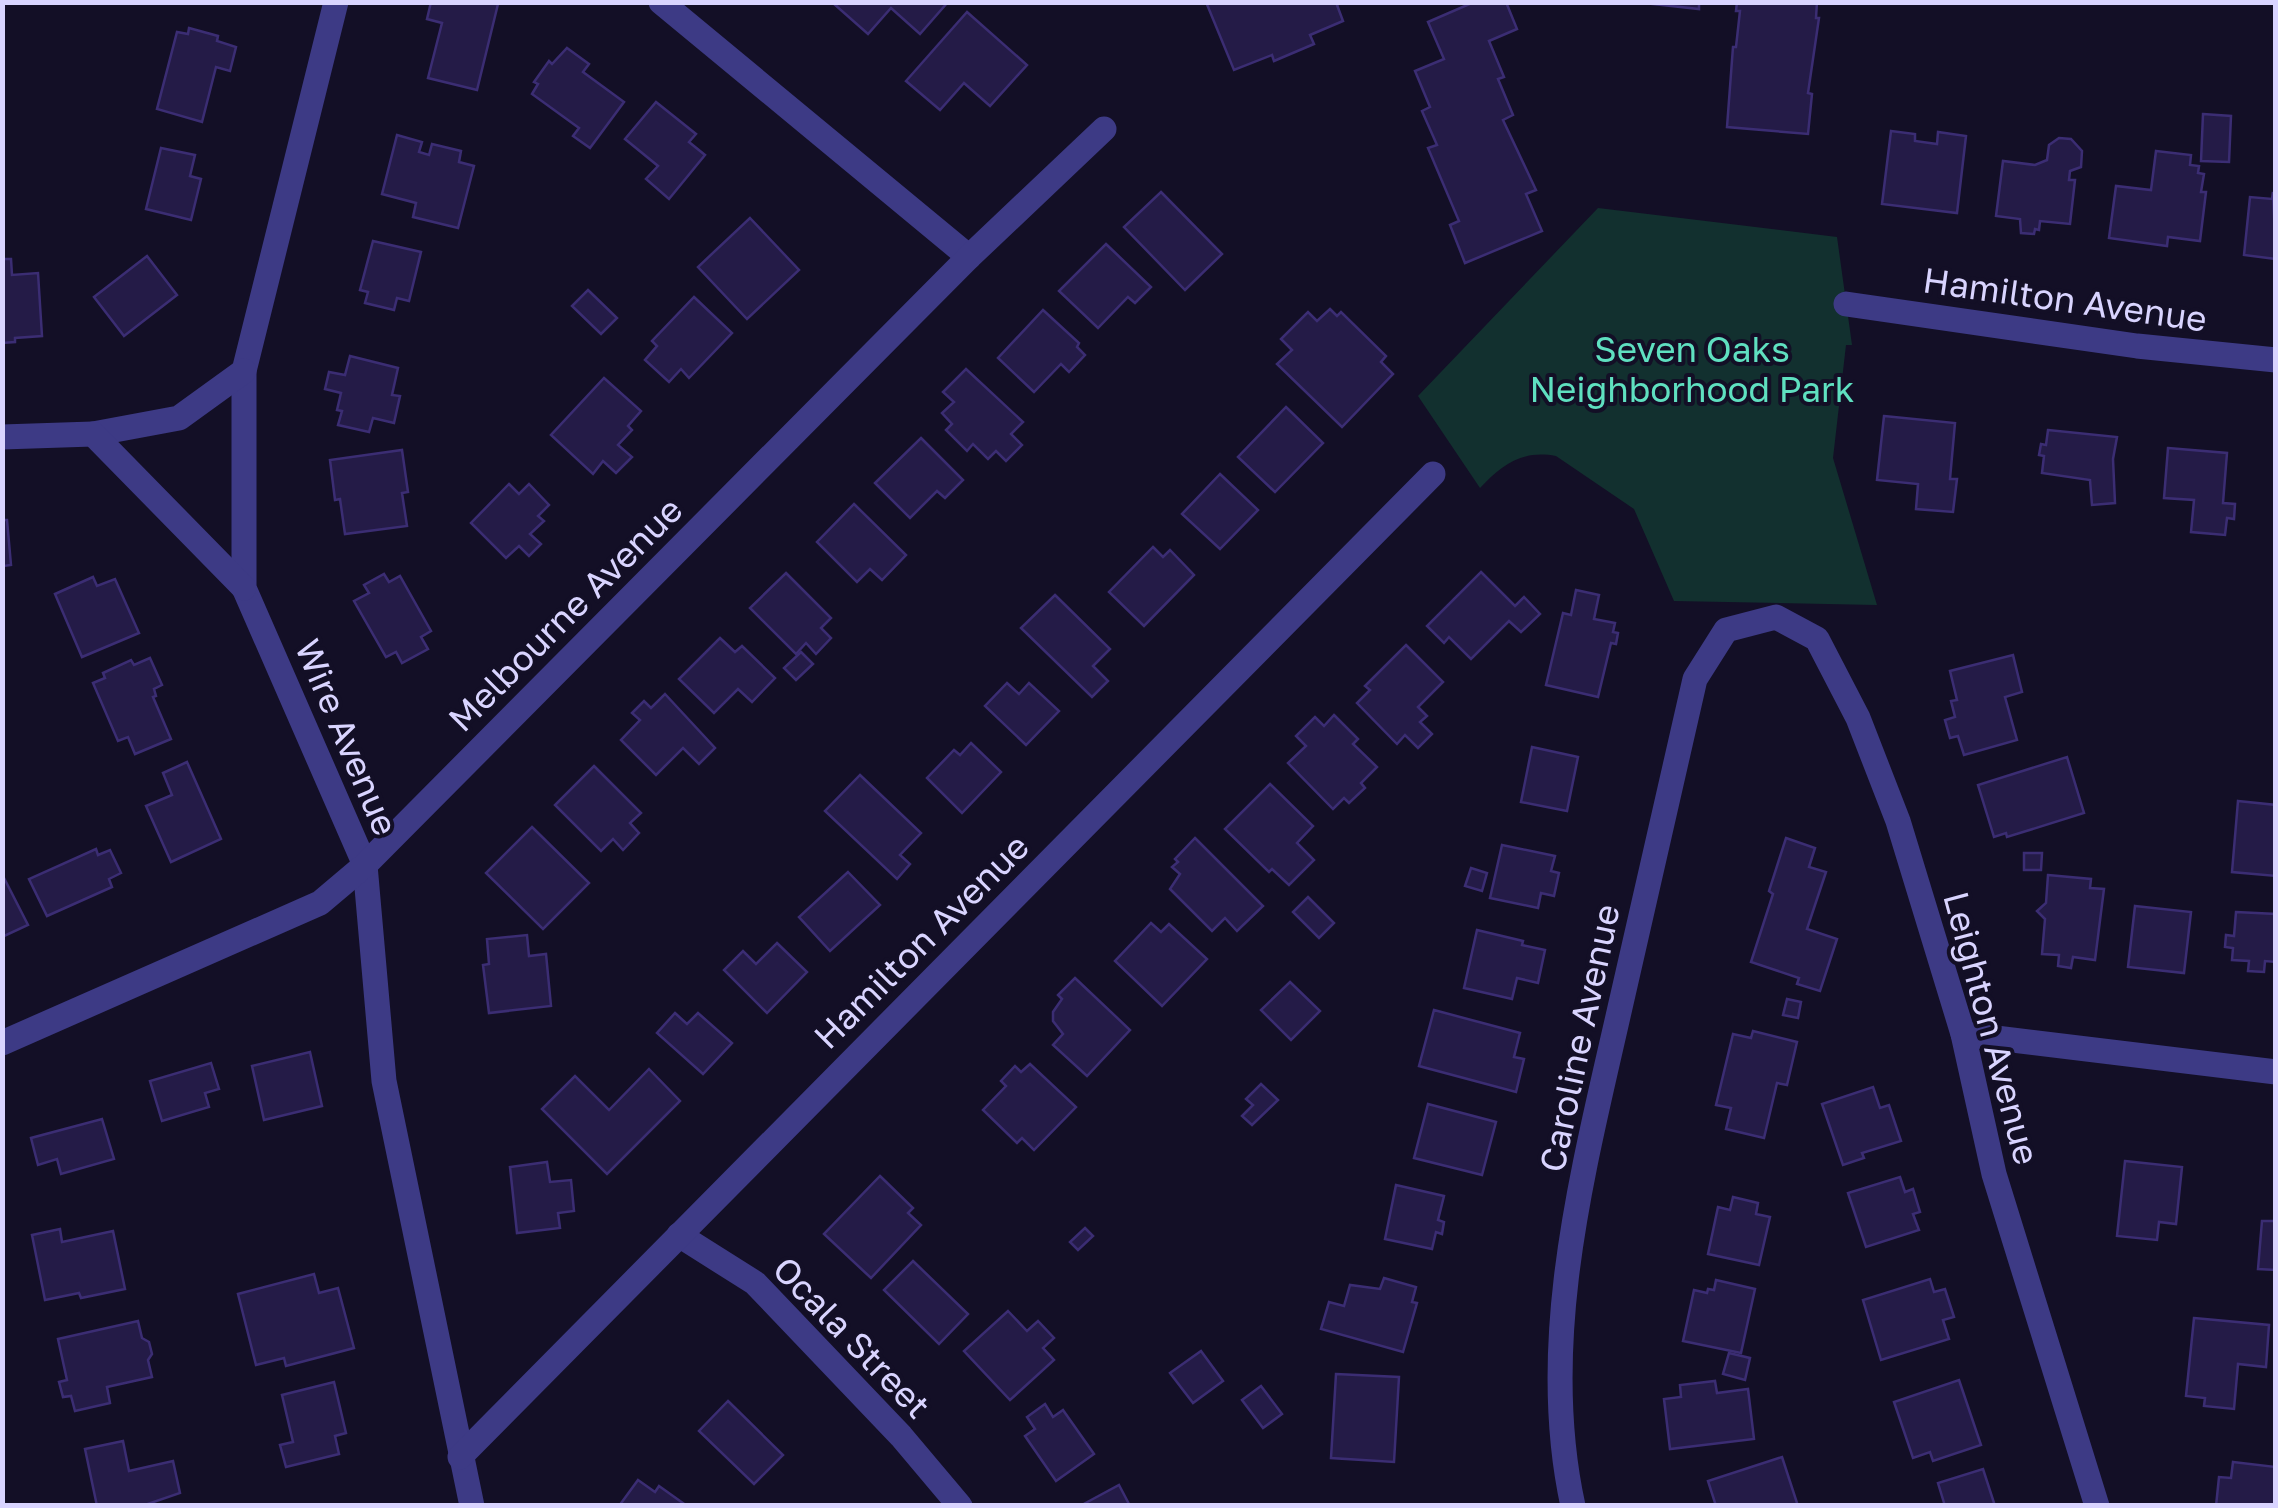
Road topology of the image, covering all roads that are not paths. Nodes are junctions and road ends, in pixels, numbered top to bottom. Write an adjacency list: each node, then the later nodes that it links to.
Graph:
1 (336, 2): 7 (street, Wire Avenue)
2 (660, 2): 4 (street)
3 (1104, 129): 4 (street, Melbourne Avenue)
4 (969, 257): 13 (street, Melbourne Avenue)
5 (1846, 304): 6 (street, Hamilton Avenue)
6 (2276, 360)
7 (244, 371): 8 (street); 11 (street, Wire Avenue)
8 (93, 434): 9 (street); 11 (street)
9 (2, 437)
10 (1433, 474): 17 (street, Hamilton Avenue)
11 (244, 588): 13 (street, Wire Avenue)
12 (1758, 621): 14 (street, Leighton Avenue); 21 (street, Caroline Avenue)
13 (365, 866): 15 (street, Melbourne Avenue); 18 (street, Wire Avenue)
14 (1963, 1034): 16 (street); 22 (street, Leighton Avenue)
15 (2, 1043)
16 (2276, 1072)
17 (679, 1236): 18 (street, Hamilton Avenue); 20 (street, Ocala Street)
18 (460, 1457): 19 (street, Wire Avenue)
19 (472, 1506)
20 (960, 1506)
21 (1573, 1506)
22 (2097, 1506)

